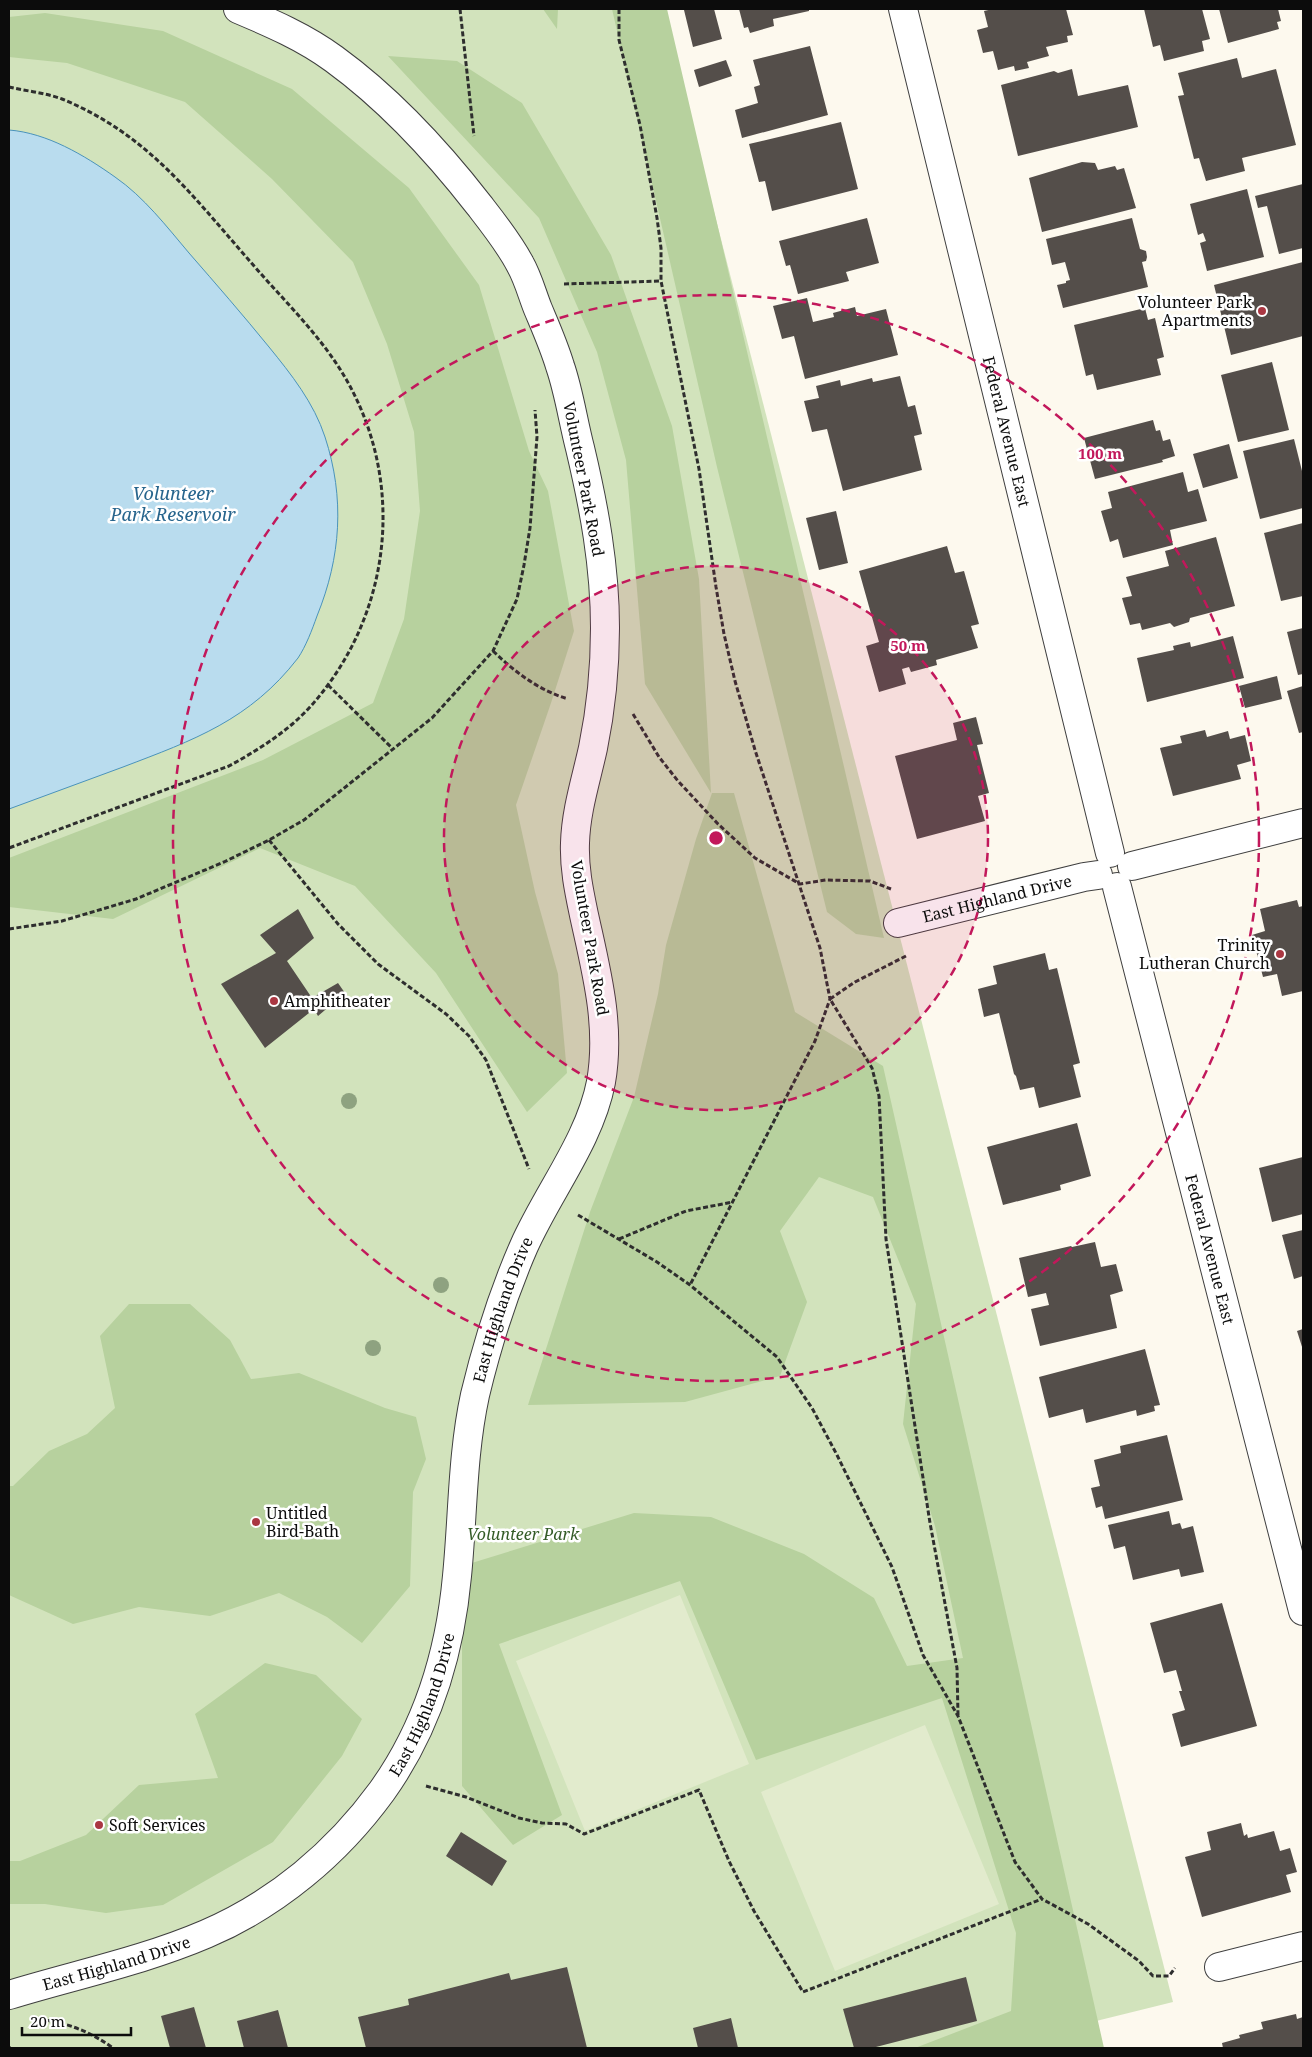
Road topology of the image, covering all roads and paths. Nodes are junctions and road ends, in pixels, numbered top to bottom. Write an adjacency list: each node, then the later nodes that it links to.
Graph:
1 (238, 9): 13 (street, Volunteer Park Road)
2 (460, 9): 6 (path)
3 (619, 9): 7 (path)
4 (903, 9): 18 (street, Federal Avenue East)
5 (9, 88): 11 (path)
6 (474, 136)
7 (661, 281): 8 (path); 19 (path)
8 (561, 284)
9 (535, 406): 10 (path)
10 (492, 652): 13 (path); 14 (path)
11 (328, 685): 14 (path); 17 (path)
12 (628, 706): 19 (path)
13 (600, 708): 25 (street, Volunteer Park Road)
14 (394, 750): 16 (path)
15 (1303, 823): 18 (street, East Highland Drive)
16 (269, 840): 22 (path); 25 (path)
17 (9, 848)
18 (1114, 870): 21 (street, East Highland Drive); 29 (street, Federal Avenue East)
19 (800, 884): 20 (path); 24 (path)
20 (891, 889)
21 (898, 923)
22 (9, 929)
23 (907, 957): 24 (path)
24 (830, 999): 26 (path); 30 (path)
25 (551, 1194): 27 (path); 31 (street, East Highland Drive)
26 (734, 1201): 27 (path); 28 (path)
27 (619, 1239): 28 (path)
28 (690, 1284): 30 (path)
29 (1303, 1611)
30 (958, 1716): 32 (path)
31 (391, 1776): 32 (path); 36 (street, East Highland Drive)
32 (1042, 1898): 35 (path)
33 (1303, 1946): 34 (street)
34 (1219, 1967)
35 (1175, 1968)
36 (9, 1994)
37 (42, 2019): 38 (path)
38 (113, 2048)

